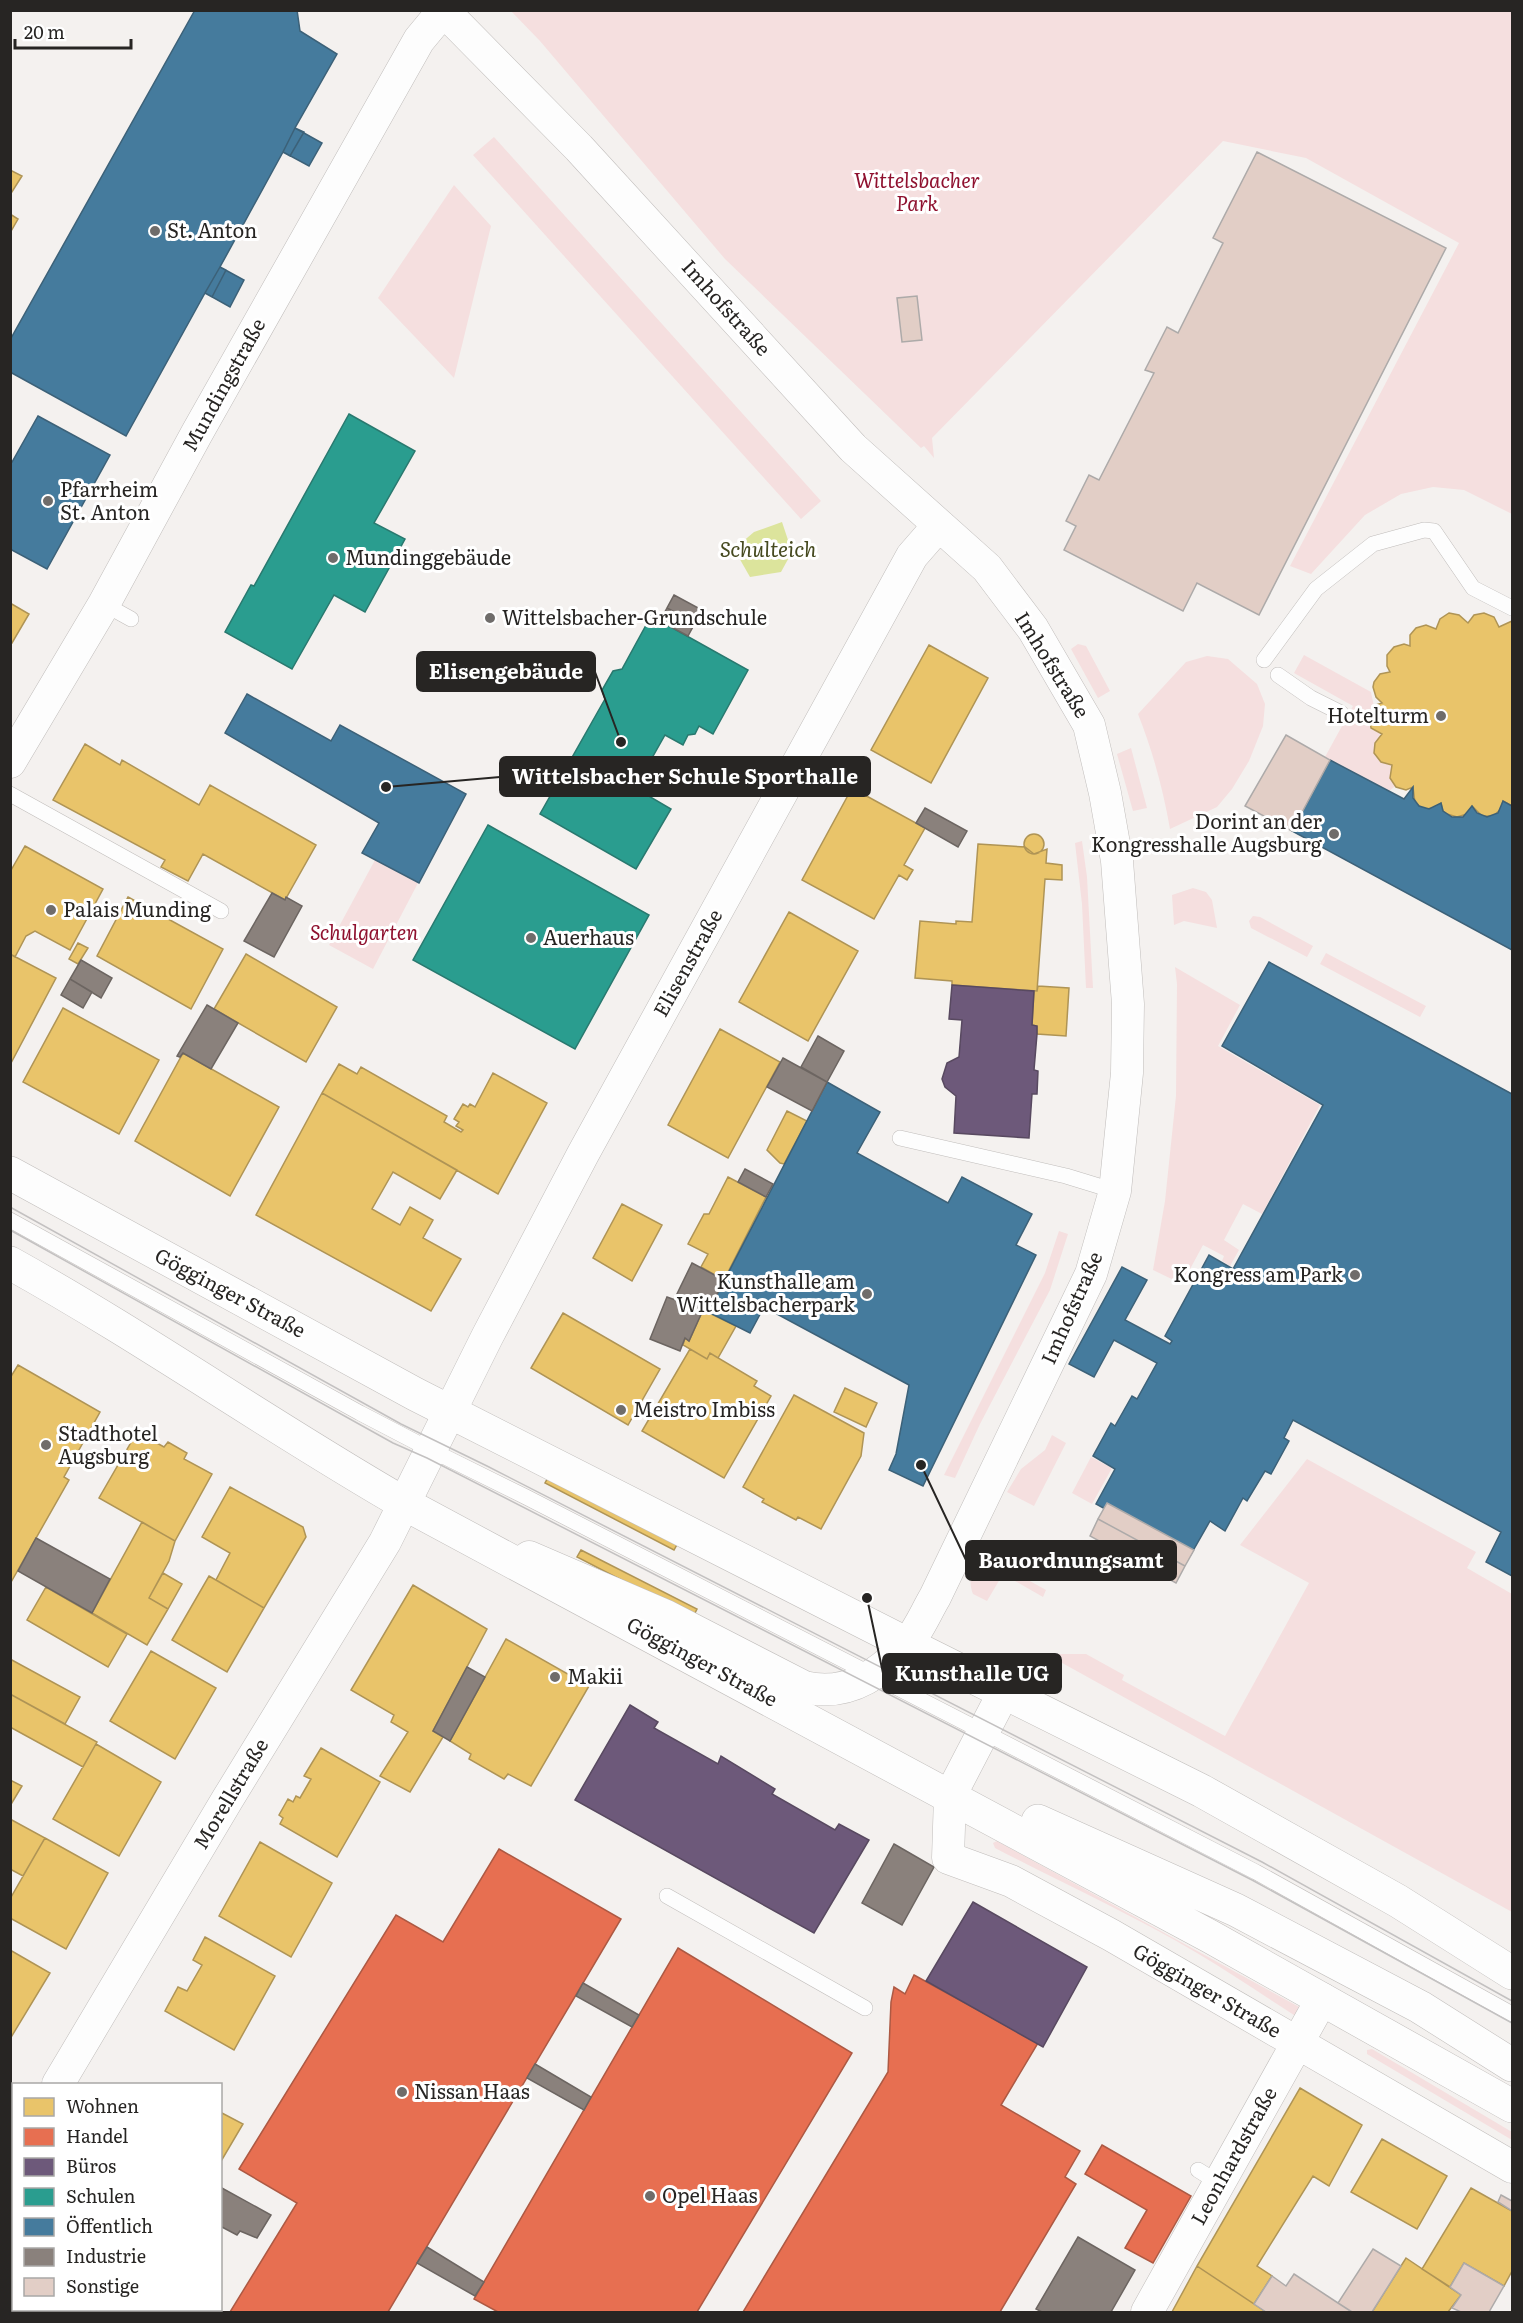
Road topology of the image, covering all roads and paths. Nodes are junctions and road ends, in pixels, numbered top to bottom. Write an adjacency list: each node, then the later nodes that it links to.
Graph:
1 (443, 11): 2 (street, Imhofstraße); 3 (street, Mundingstraße)
2 (939, 525): 14 (street, Imhofstraße); 17 (street, Elisenstraße)
3 (104, 604): 5 (lane); 9 (street, Mundingstraße)
4 (1512, 608): 6 (lane)
5 (131, 619)
6 (1264, 660)
7 (1278, 675): 8 (lane)
8 (1341, 713)
9 (10, 762)
10 (10, 794): 11 (lane)
11 (221, 911)
12 (900, 1138): 14 (lane)
13 (10, 1173): 17 (main road, Gögginger Straße)
14 (1115, 1191): 21 (street, Imhofstraße)
15 (10, 1220): 18 (lane)
16 (10, 1263): 19 (main road, Gögginger Straße)
17 (451, 1410): 18 (street); 21 (main road, Gögginger Straße)
18 (431, 1450): 19 (street); 22 (lane)
19 (405, 1504): 20 (main road, Gögginger Straße); 33 (street, Morellstraße)
20 (452, 1529): 22 (street, Gögginger Straße); 25 (main road, Gögginger Straße)
21 (907, 1644): 22 (street, Gögginger Straße); 23 (main road, Gögginger Straße)
22 (871, 1676): 24 (lane)
23 (1004, 1692): 24 (street, Gögginger Straße); 27 (main road, Gögginger Straße)
24 (983, 1733): 25 (street, Gögginger Straße); 30 (lane)
25 (950, 1796): 28 (main road, Gögginger Straße); 31 (street, Gögginger Straße); 32 (main road, Gögginger Straße)
26 (667, 1896): 29 (lane)
27 (1512, 1973)
28 (1322, 1999): 31 (street, Leonhardstraße); 34 (main road, Gögginger Straße)
29 (865, 2008)
30 (1512, 2014)
31 (1297, 2044): 35 (street, Gögginger Straße); 36 (street, Leonhardstraße)
32 (1512, 2064)
33 (59, 2083)
34 (1512, 2106)
35 (1512, 2168)
36 (1147, 2313)

